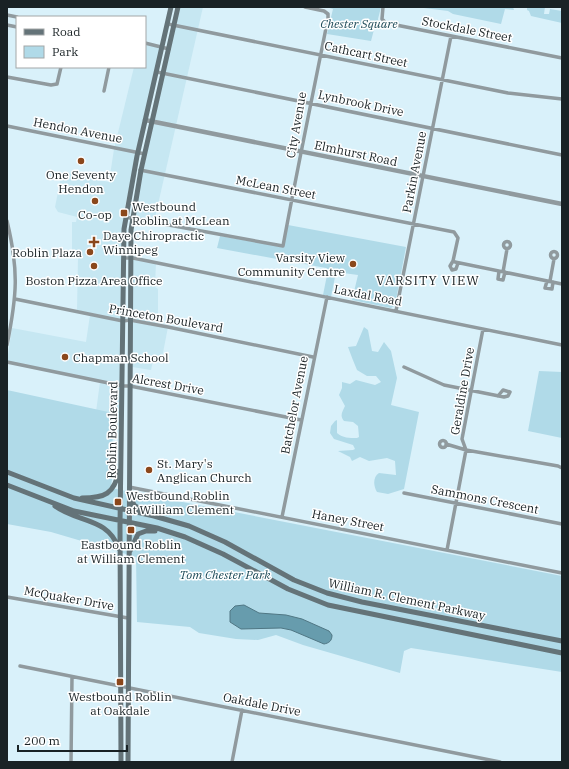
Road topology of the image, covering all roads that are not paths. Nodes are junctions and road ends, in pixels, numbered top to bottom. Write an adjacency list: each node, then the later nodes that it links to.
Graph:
1 (171, 7): 5 (main road, Roblin Boulevard)
2 (178, 7): 6 (main road, Roblin Boulevard)
3 (305, 7): 11 (street, City Avenue)
4 (383, 7): 7 (street, Stockdale Street)
5 (168, 24): 6 (street, Cathcart Street); 9 (main road, Roblin Boulevard)
6 (174, 26): 10 (main road, Roblin Boulevard); 11 (street, Cathcart Street)
7 (451, 36): 12 (street, Stockdale Street); 18 (street, Parkin Avenue)
8 (146, 43): 9 (street)
9 (162, 47): 10 (street); 15 (main road, Roblin Boulevard)
10 (169, 48): 16 (main road, Roblin Boulevard)
11 (321, 55): 18 (street, Cathcart Street); 21 (street, City Avenue)
12 (562, 58)
13 (61, 68): 17 (street)
14 (109, 68): 19 (street)
15 (157, 72): 16 (street, Lynbrook Drive); 22 (main road, Roblin Boulevard)
16 (164, 74): 21 (street, Lynbrook Drive); 23 (main road, Roblin Boulevard)
17 (7, 77)
18 (442, 80): 20 (street, Cathcart Street); 25 (street, Parkin Avenue)
19 (104, 91)
20 (562, 99)
21 (310, 103): 25 (street, Lynbrook Drive); 27 (street, City Avenue)
22 (145, 120): 23 (street, Elmhurst Road); 26 (main road, Roblin Boulevard)
23 (153, 121): 27 (street, Elmhurst Road); 28 (main road, Roblin Boulevard)
24 (7, 126): 26 (street, Hendon Avenue)
25 (433, 128): 29 (street, Lynbrook Drive); 32 (street, Parkin Avenue)
26 (138, 152): 28 (street, Hendon Avenue); 31 (main road, Roblin Boulevard)
27 (302, 152): 32 (street, Elmhurst Road); 33 (street, City Avenue)
28 (145, 154): 30 (main road, Roblin Boulevard)
29 (562, 155)
30 (141, 170): 31 (street, McLean Street); 33 (street, McLean Street); 36 (main road, Roblin Boulevard)
31 (134, 171): 35 (main road, Roblin Boulevard)
32 (424, 177): 34 (street, Elmhurst Road); 38 (street, Parkin Avenue)
33 (291, 200): 36 (street, City Avenue); 38 (street, McLean Street)
34 (562, 204)
35 (124, 217): 36 (street); 40 (main road, Roblin Boulevard)
36 (132, 219): 41 (main road, Roblin Boulevard)
37 (7, 221): 49 (street)
38 (414, 224): 43 (street, McLean Street); 50 (street, Parkin Avenue)
39 (507, 249): 45 (street)
40 (124, 258): 41 (street, Laxdal Road); 52 (main road, Roblin Boulevard)
41 (130, 258): 48 (street, Laxdal Road); 51 (main road, Roblin Boulevard)
42 (554, 259): 46 (street)
43 (453, 261): 44 (street); 44 (street)
44 (458, 263): 45 (street)
45 (502, 272): 46 (street)
46 (550, 282): 47 (street)
47 (562, 284)
48 (327, 297): 50 (street, Laxdal Road); 56 (street, Batchelor Avenue)
49 (16, 299): 52 (street, Princeton Boulevard); 55 (street)
50 (396, 311): 53 (street, Laxdal Road)
51 (130, 320): 52 (street, Princeton Boulevard); 56 (street, Princeton Boulevard); 60 (main road, Roblin Boulevard)
52 (123, 321): 59 (main road, Roblin Boulevard)
53 (483, 329): 54 (street, Laxdal Road); 61 (street, Geraldine Drive)
54 (562, 344)
55 (7, 346)
56 (313, 357): 63 (street, Batchelor Avenue)
57 (7, 362): 59 (street, Alcrest Drive)
58 (404, 367): 61 (street)
59 (123, 386): 60 (street, Alcrest Drive); 66 (main road, Roblin Boulevard)
60 (130, 386): 63 (street, Alcrest Drive); 70 (main road, Roblin Boulevard)
61 (471, 391): 62 (street); 65 (street, Geraldine Drive)
62 (498, 396)
63 (301, 420): 79 (street, Batchelor Avenue)
64 (446, 444): 65 (street)
65 (466, 450): 67 (street); 75 (street, Geraldine Drive)
66 (121, 458): 73 (main road); 76 (main road, Roblin Boulevard)
67 (562, 468)
68 (7, 472): 73 (main road, William R. Clement Parkway)
69 (7, 485): 74 (main road, William R. Clement Parkway)
70 (129, 487): 72 (main road, Roblin Boulevard); 79 (street, Haney Street)
71 (404, 493): 75 (street, Sammons Crescent)
72 (130, 494): 77 (main road, Roblin Boulevard); 78 (main road)
73 (74, 498): 76 (main road, William R. Clement Parkway)
74 (51, 503): 80 (main road, William R. Clement Parkway); 85 (main road)
75 (456, 504): 82 (street, Sammons Crescent); 84 (street, Geraldine Drive)
76 (121, 509): 77 (main road, William R. Clement Parkway); 80 (main road, Roblin Boulevard)
77 (128, 511): 78 (main road, William R. Clement Parkway); 81 (main road, Roblin Boulevard)
78 (154, 516): 91 (main road, William R. Clement Parkway)
79 (282, 517): 84 (street, Haney Street)
80 (120, 521): 81 (main road, William R. Clement Parkway); 85 (main road, Roblin Boulevard)
81 (128, 523): 83 (main road, William R. Clement Parkway); 86 (main road, Roblin Boulevard)
82 (562, 524)
83 (165, 531): 86 (main road); 92 (main road, William R. Clement Parkway)
84 (447, 550): 87 (street, Haney Street)
85 (120, 553): 89 (main road, Roblin Boulevard)
86 (128, 555): 90 (main road, Roblin Boulevard)
87 (562, 573)
88 (7, 597): 89 (street, McQuaker Drive)
89 (121, 617): 90 (street, McQuaker Drive); 95 (main road, Roblin Boulevard)
90 (128, 618): 96 (main road, Roblin Boulevard)
91 (562, 641)
92 (562, 653)
93 (20, 666): 94 (street, Oakdale Drive)
94 (72, 678): 95 (street, Oakdale Drive); 98 (street)
95 (121, 687): 96 (street, Oakdale Drive); 99 (main road, Roblin Boulevard)
96 (127, 687): 97 (street, Oakdale Drive); 100 (main road, Roblin Boulevard)
97 (242, 710): 101 (street); 102 (street, Oakdale Drive)
98 (71, 762)
99 (121, 762)
100 (128, 762)
101 (232, 762)
102 (500, 762)

